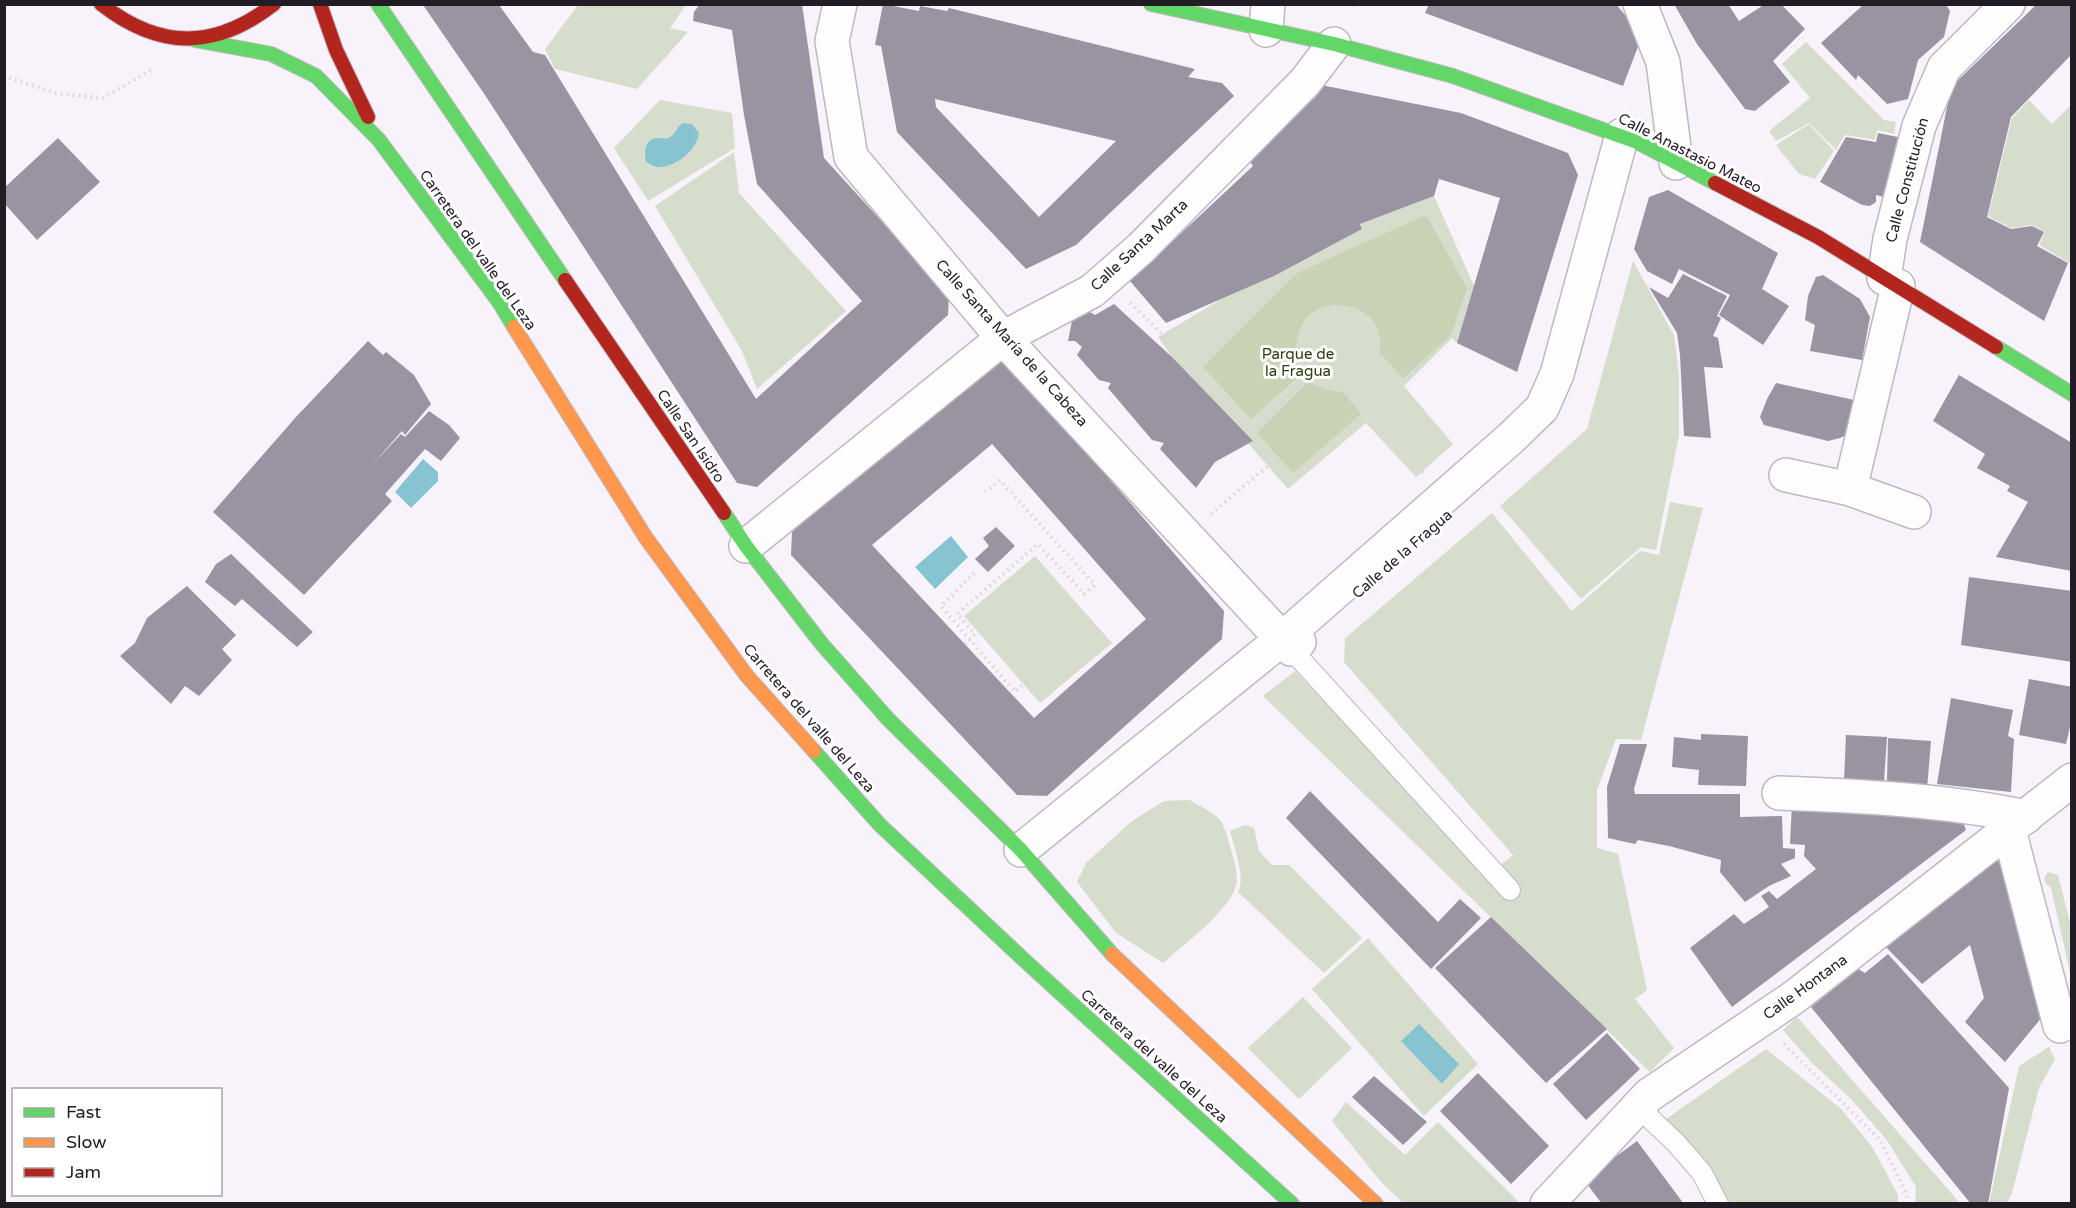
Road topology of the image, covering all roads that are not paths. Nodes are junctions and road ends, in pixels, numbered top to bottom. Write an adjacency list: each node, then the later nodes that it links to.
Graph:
1 (100, 4): 10 (main road)
2 (274, 4): 10 (main road)
3 (320, 4): 13 (main road)
4 (378, 4): 21 (main road, Calle San Isidro)
5 (840, 4): 16 (street, Calle Santa María de la Cabeza)
6 (1151, 4): 9 (main road, Calle Anastasio Mateo)
7 (1640, 4): 14 (street)
8 (1989, 12): 15 (street, Calle Constitución)
9 (1267, 17): 11 (main road, Calle Anastasio Mateo)
10 (200, 40): 13 (main road)
11 (1334, 44): 12 (main road, Calle Anastasio Mateo); 16 (street, Calle Santa Marta)
12 (1629, 139): 14 (main road, Calle Anastasio Mateo); 22 (street)
13 (379, 140): 30 (main road, Carretera del valle del Leza)
14 (1676, 163): 15 (main road, Calle Anastasio Mateo)
15 (1891, 282): 17 (main road, Calle Anastasio Mateo); 19 (street, Calle Constitución)
16 (1003, 338): 21 (street, Calle Santa Marta); 22 (street, Calle Santa María de la Cabeza)
17 (2072, 394)
18 (1786, 475): 19 (street)
19 (1850, 489): 20 (street)
20 (1914, 512)
21 (746, 546): 26 (main road, Calle San Isidro)
22 (1287, 644): 26 (street); 27 (lane)
23 (2072, 780): 25 (street, Calle Hontana)
24 (1779, 793): 25 (street)
25 (2018, 824): 28 (street); 29 (street, Calle Hontana)
26 (1021, 850): 31 (main road, Calle San Isidro)
27 (1510, 890)
28 (2060, 1026)
29 (1638, 1107): 32 (street, Calle Hontana); 33 (lane)
30 (1292, 1203)
31 (1376, 1203)
32 (1548, 1203)
33 (1718, 1203)

